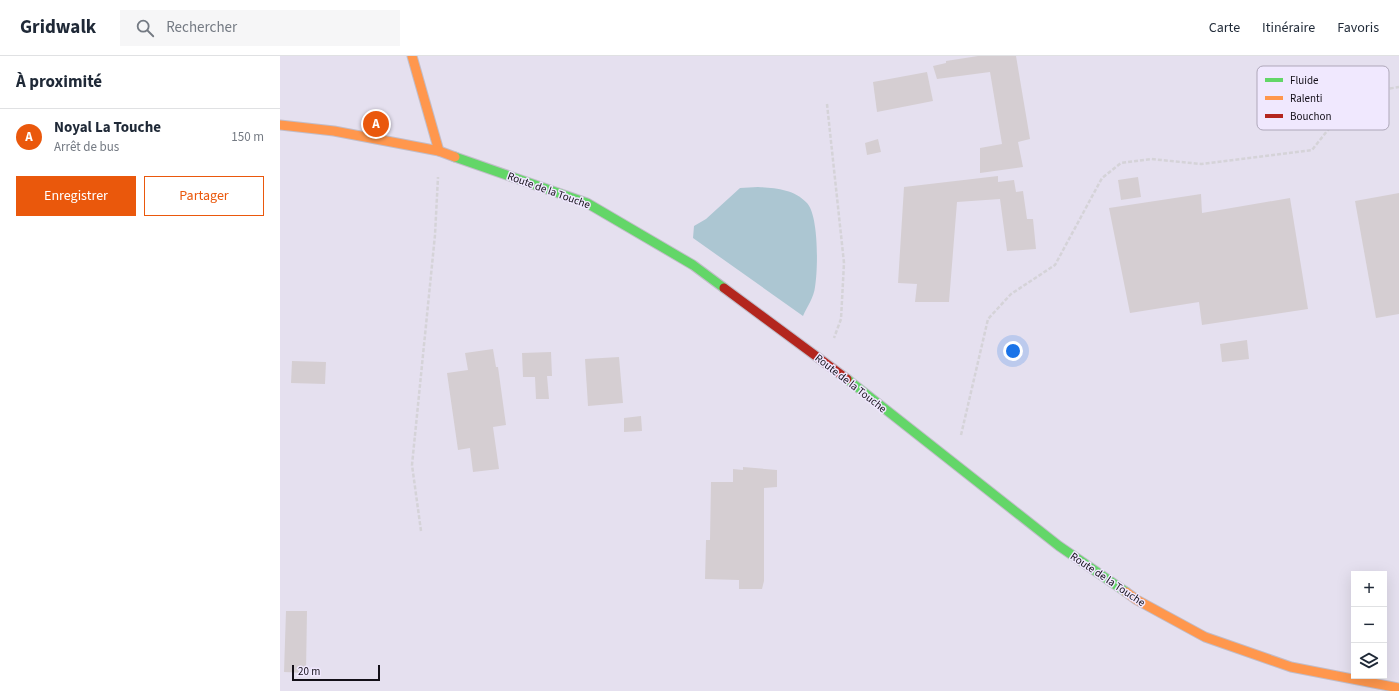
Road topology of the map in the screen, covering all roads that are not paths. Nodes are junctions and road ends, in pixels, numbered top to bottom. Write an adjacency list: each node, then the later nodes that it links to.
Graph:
1 (412, 56): 3 (street)
2 (280, 125): 3 (street, Route de la Touche)
3 (439, 151): 4 (street, Route de la Touche)
4 (1399, 688)

